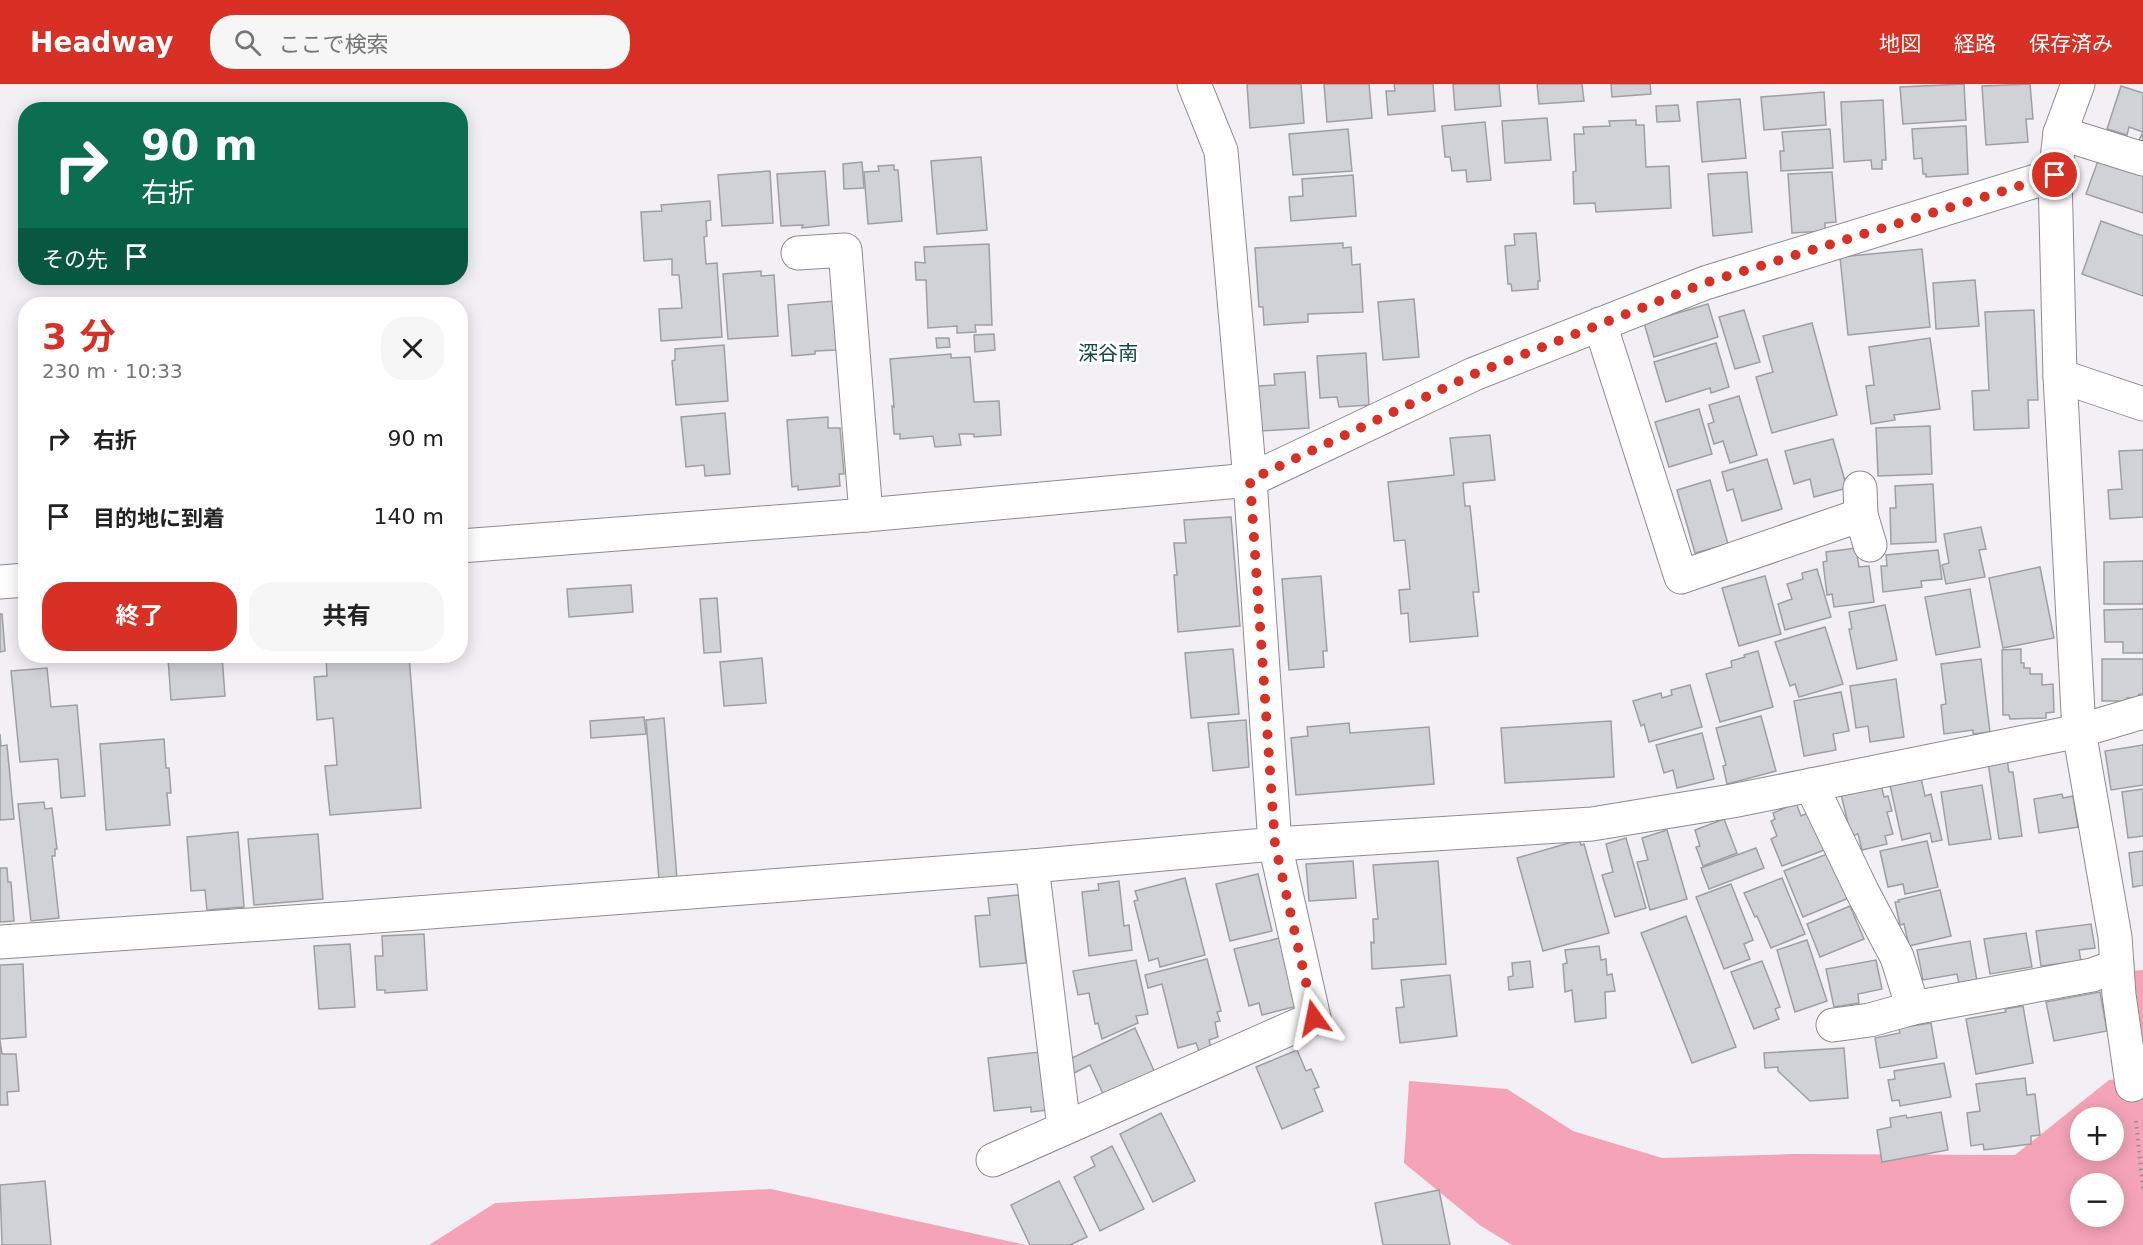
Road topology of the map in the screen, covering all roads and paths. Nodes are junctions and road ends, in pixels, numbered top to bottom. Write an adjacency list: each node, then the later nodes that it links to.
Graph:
1 (1194, 84): 10 (street)
2 (2078, 84): 3 (street)
3 (2060, 133): 4 (street); 5 (street)
4 (2143, 159)
5 (2055, 175): 7 (street); 8 (street)
6 (798, 253): 11 (street)
7 (1600, 324): 10 (street); 12 (street)
8 (2060, 376): 9 (street); 17 (street)
9 (2143, 404)
10 (1250, 480): 11 (street); 19 (street)
11 (866, 515): 13 (street)
12 (1864, 516)
13 (468, 545)
14 (18, 581): 15 (street)
15 (0, 582)
16 (2143, 712): 17 (street)
17 (2079, 730): 18 (street); 22 (street)
18 (1811, 785): 19 (street); 23 (street)
19 (1275, 844): 20 (street); 26 (street)
20 (1032, 866): 21 (street); 26 (street)
21 (0, 942)
22 (2117, 966): 23 (street); 25 (street)
23 (1914, 1008): 24 (street)
24 (1833, 1025)
25 (2132, 1085): 28 (path)
26 (1064, 1128): 27 (street)
27 (993, 1160)
28 (2143, 1189)

